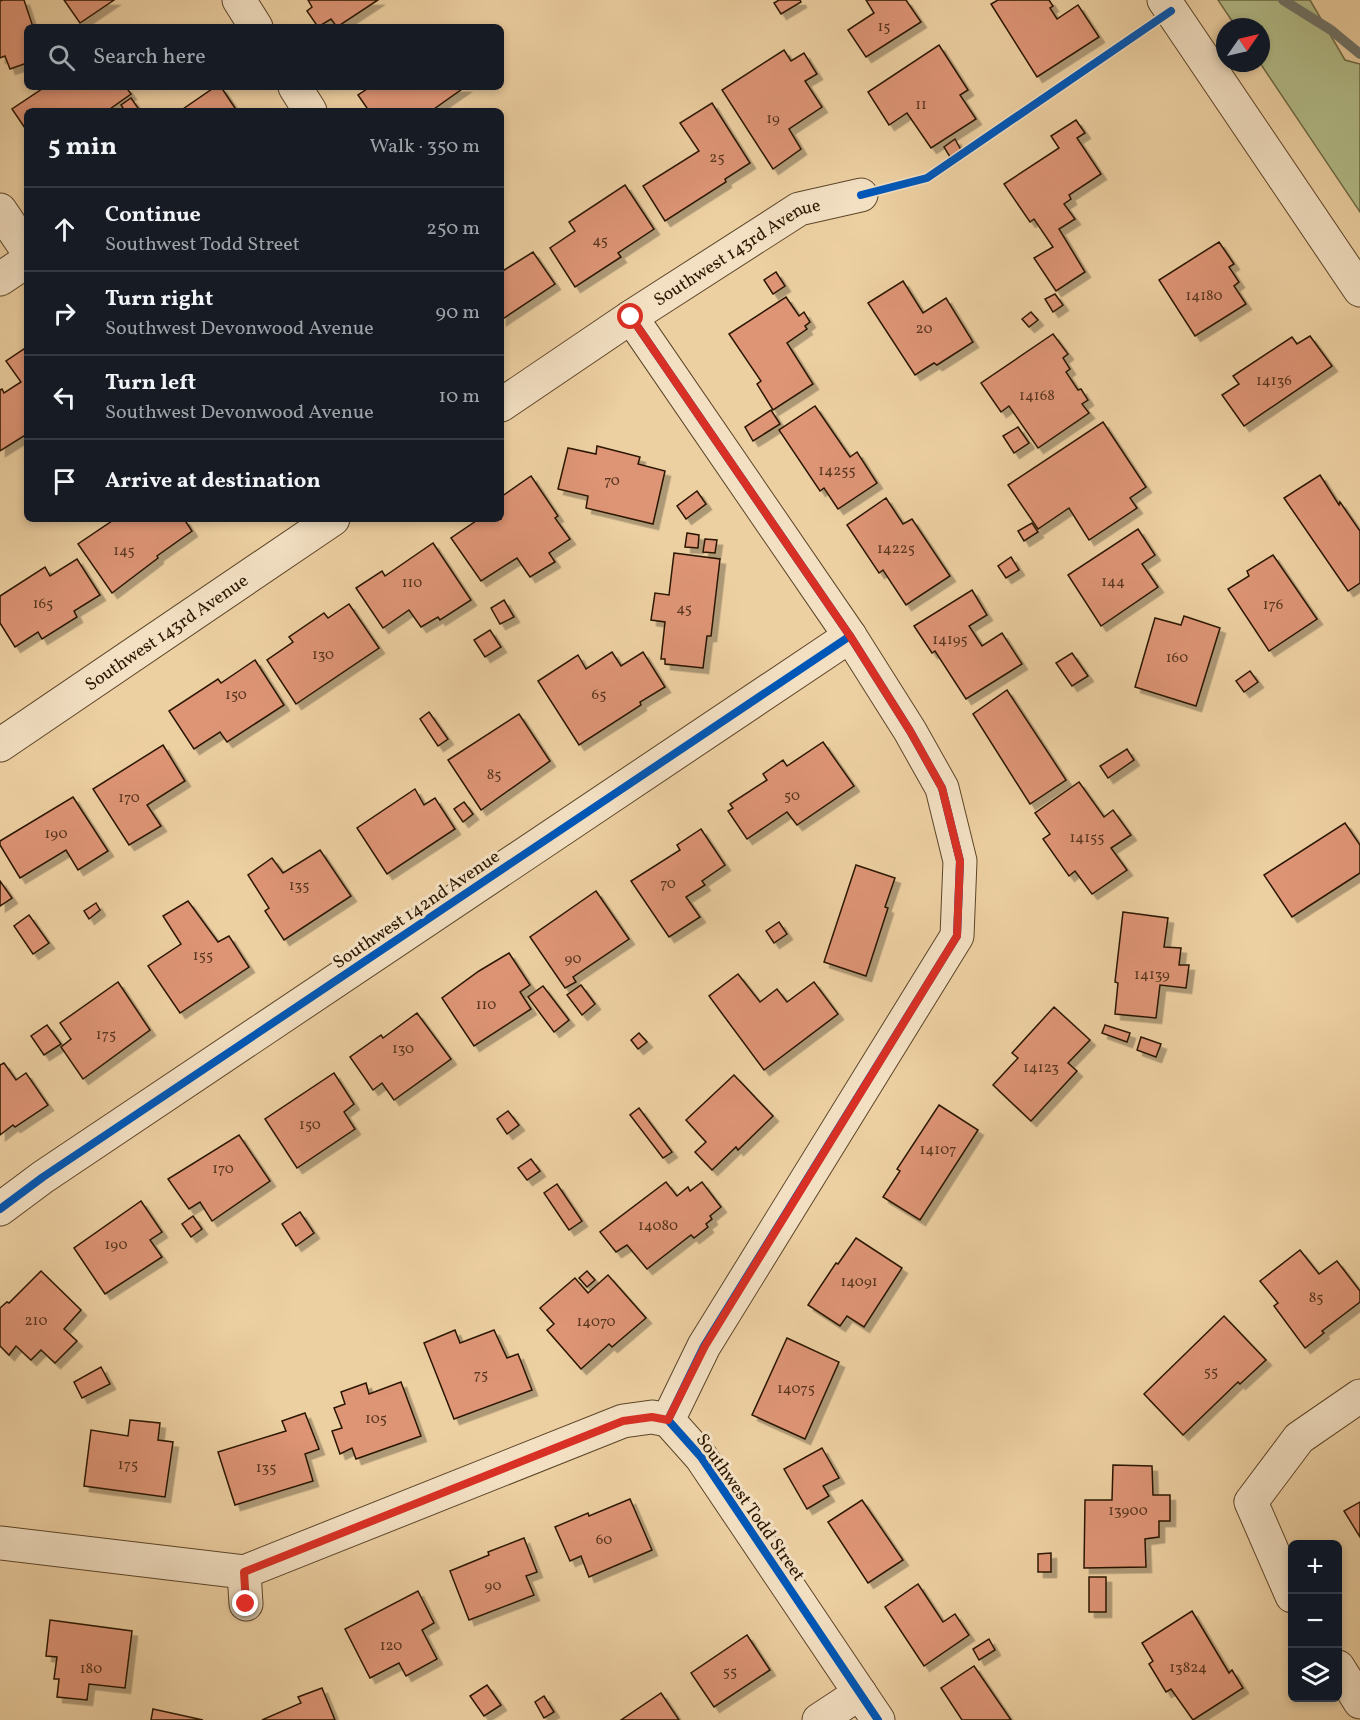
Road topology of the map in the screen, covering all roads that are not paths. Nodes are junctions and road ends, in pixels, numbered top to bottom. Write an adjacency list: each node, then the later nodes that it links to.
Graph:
1 (239, 0): 3 (street)
2 (1164, 0): 11 (street)
3 (254, 24)
4 (297, 90): 5 (street)
5 (308, 108)
6 (861, 195): 12 (street, Southwest 143rd Avenue)
7 (0, 210): 8 (street)
8 (24, 246)
9 (24, 263): 10 (street)
10 (0, 279)
11 (1360, 290)
12 (631, 317): 13 (street, Southwest 143rd Avenue); 15 (street)
13 (504, 403)
14 (329, 522): 16 (street, Southwest 143rd Avenue)
15 (850, 636): 17 (street, Southwest 142nd Avenue); 19 (street)
16 (0, 745)
17 (0, 1209)
18 (1360, 1396): 21 (street)
19 (668, 1420): 20 (street); 23 (street, Southwest Todd Street)
20 (0, 1544)
21 (1292, 1594)
22 (1342, 1673): 24 (street)
23 (860, 1693): 25 (street); 26 (street, Southwest Todd Street)
24 (1360, 1702)
25 (819, 1720)
26 (878, 1720)

